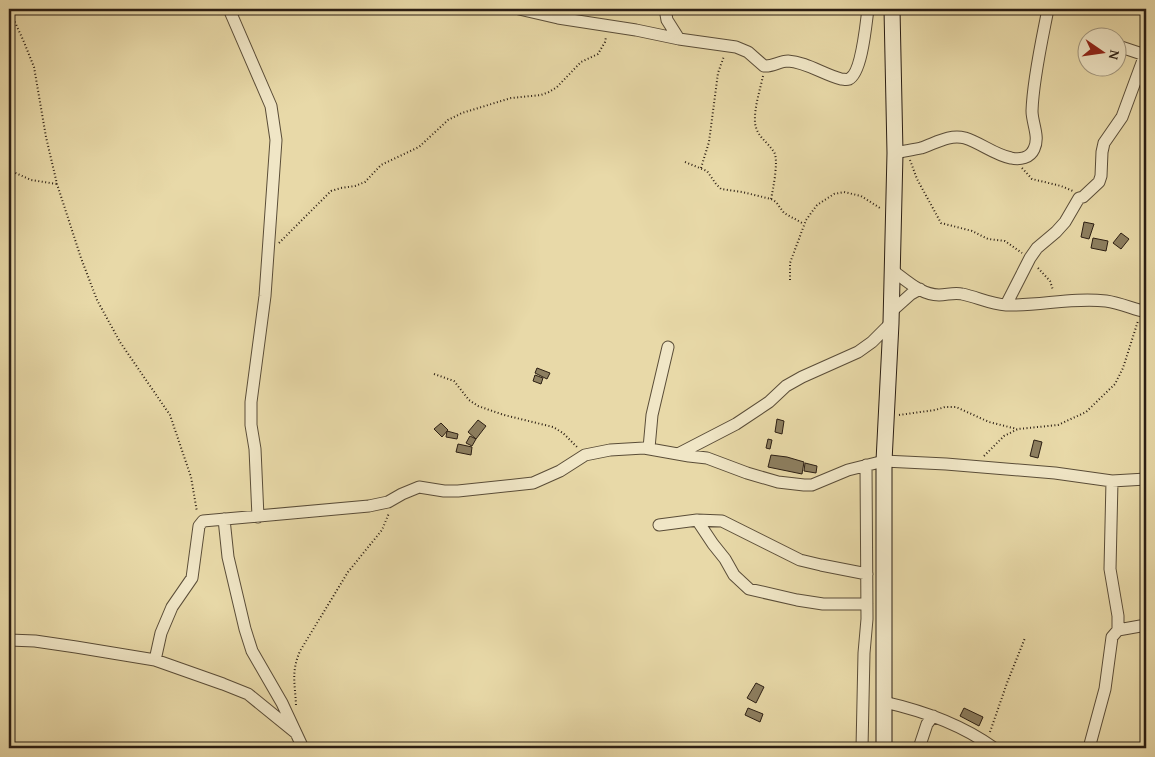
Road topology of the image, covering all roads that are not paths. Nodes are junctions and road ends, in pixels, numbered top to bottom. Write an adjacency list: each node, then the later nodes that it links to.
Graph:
1 (230, 9): 23 (street)
2 (519, 9): 7 (street)
3 (665, 9): 7 (street)
4 (868, 9): 7 (street)
5 (892, 9): 10 (main road)
6 (1048, 9): 10 (street)
7 (679, 39)
8 (1128, 49): 9 (street)
9 (1146, 54): 13 (street)
10 (901, 152): 11 (main road)
11 (892, 270): 12 (street); 15 (main road)
12 (920, 289): 13 (street); 15 (street)
13 (1006, 305): 14 (street)
14 (1144, 312)
15 (892, 317): 18 (street); 19 (main road)
16 (668, 347): 17 (street)
17 (649, 448): 18 (street); 23 (street)
18 (678, 454): 20 (street)
19 (884, 462): 20 (street); 22 (street); 33 (main road)
20 (866, 465): 27 (street)
21 (1146, 479): 22 (street)
22 (1112, 481): 30 (street)
23 (258, 517): 24 (street)
24 (222, 519): 32 (street); 35 (street)
25 (697, 520): 26 (street); 27 (street); 28 (street)
26 (659, 525)
27 (867, 574): 28 (street)
28 (867, 604): 38 (street)
29 (1146, 625): 30 (street)
30 (1118, 630): 41 (street)
31 (9, 640): 32 (street)
32 (155, 660): 35 (street)
33 (884, 702): 34 (street); 39 (main road)
34 (932, 716): 36 (street); 40 (street)
35 (296, 733): 37 (street)
36 (989, 745)
37 (303, 748)
38 (862, 748)
39 (884, 748)
40 (919, 748)
41 (1089, 748)

